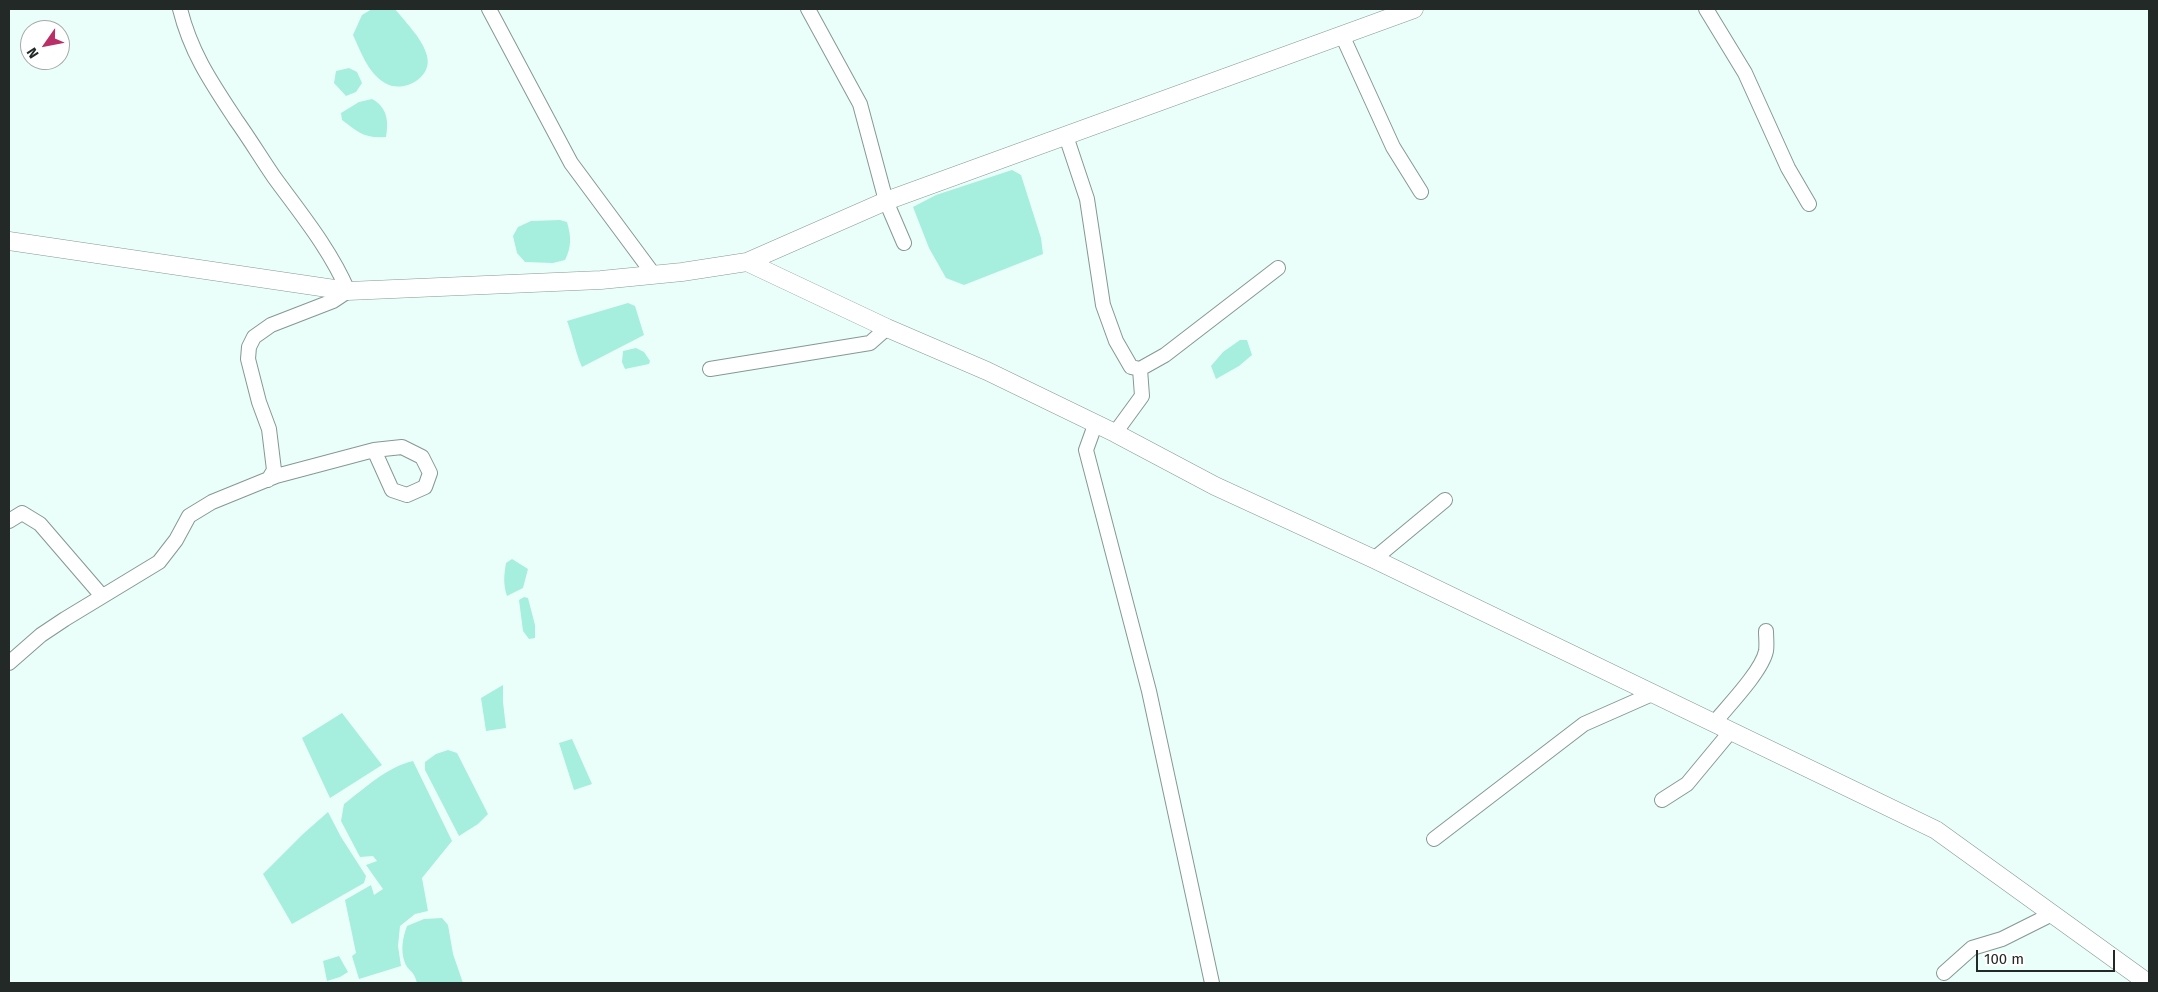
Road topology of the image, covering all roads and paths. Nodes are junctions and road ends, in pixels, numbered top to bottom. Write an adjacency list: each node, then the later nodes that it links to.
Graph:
1 (180, 9): 16 (street)
2 (489, 9): 15 (street)
3 (808, 9): 9 (street)
4 (1706, 9): 10 (street)
5 (1406, 10): 6 (main road)
6 (1342, 35): 7 (main road); 8 (street)
7 (1066, 136): 9 (main road); 19 (street)
8 (1421, 192)
9 (886, 201): 12 (street); 13 (main road)
10 (1809, 204)
11 (9, 241): 16 (main road)
12 (904, 243)
13 (747, 262): 15 (main road); 17 (main road)
14 (1278, 268): 19 (street)
15 (654, 275): 16 (main road)
16 (348, 291): 23 (street)
17 (887, 328): 18 (street); 20 (main road)
18 (710, 369)
19 (1140, 369): 21 (street)
20 (1095, 425): 21 (main road); 37 (street)
21 (1115, 434): 26 (main road)
22 (374, 450): 23 (street)
23 (268, 480): 27 (street)
24 (1445, 500): 26 (street)
25 (9, 521): 27 (street)
26 (1374, 559): 30 (main road)
27 (102, 596): 29 (street)
28 (1766, 631): 31 (street)
29 (9, 663)
30 (1652, 694): 31 (main road); 34 (street)
31 (1714, 723): 32 (main road)
32 (1731, 731): 33 (street); 35 (main road)
33 (1662, 800)
34 (1434, 839)
35 (2052, 914): 36 (street); 38 (main road)
36 (1944, 973)
37 (1212, 983)
38 (2148, 983)

